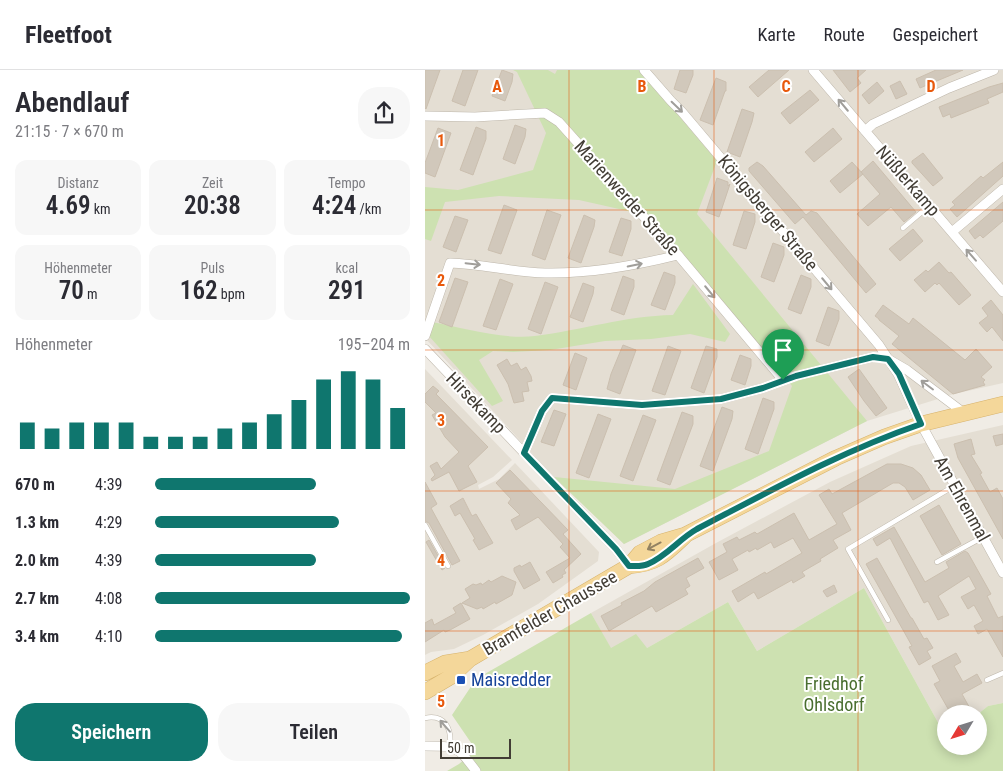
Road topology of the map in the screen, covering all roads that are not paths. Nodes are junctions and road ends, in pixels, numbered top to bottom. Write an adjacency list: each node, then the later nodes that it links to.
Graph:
1 (645, 70): 14 (street, Königsberger Straße, one-way to 14)
2 (813, 70): 5 (street, Nüßlerkamp, one-way to 2)
3 (994, 70): 5 (street)
4 (425, 116): 10 (street, Marienwerder Straße)
5 (865, 130): 7 (street, Nüßlerkamp)
6 (1003, 189): 9 (street)
7 (929, 206): 8 (lane); 9 (street, Nüßlerkamp)
8 (903, 228)
9 (952, 232): 11 (street, Nüßlerkamp, one-way to 9)
10 (678, 255): 12 (street, one-way to 10); 15 (street, Marienwerder Straße, one-way to 15)
11 (1003, 292)
12 (425, 336)
13 (425, 349): 19 (street, Hirsekamp)
14 (888, 359): 15 (street); 17 (street, Königsberger Straße, one-way to 14); 18 (street, Königsberger Straße)
15 (783, 380): 19 (street)
16 (1003, 404): 17 (main road, Bramfelder Chaussee)
17 (964, 413): 18 (main road, Bramfelder Chaussee)
18 (921, 424): 20 (street, Am Ehrenmal); 25 (main road, Bramfelder Chaussee)
19 (524, 453): 25 (street, Hirsekamp)
20 (954, 486): 22 (street, Am Ehrenmal); 27 (lane)
21 (425, 525): 24 (lane)
22 (983, 537): 23 (lane); 26 (street, Am Ehrenmal)
23 (937, 562)
24 (448, 566)
25 (629, 566): 28 (main road, Bramfelder Chaussee)
26 (1003, 573)
27 (888, 620)
28 (470, 659): 29 (main road, Bramfelder Chaussee); 32 (main road, Bramfelder Chaussee)
29 (425, 673)
30 (1003, 673): 31 (lane)
31 (987, 680)
32 (425, 692)
33 (425, 718): 35 (lane, one-way to 33)
34 (425, 746): 35 (street)
35 (450, 746): 36 (street)
36 (476, 771)

